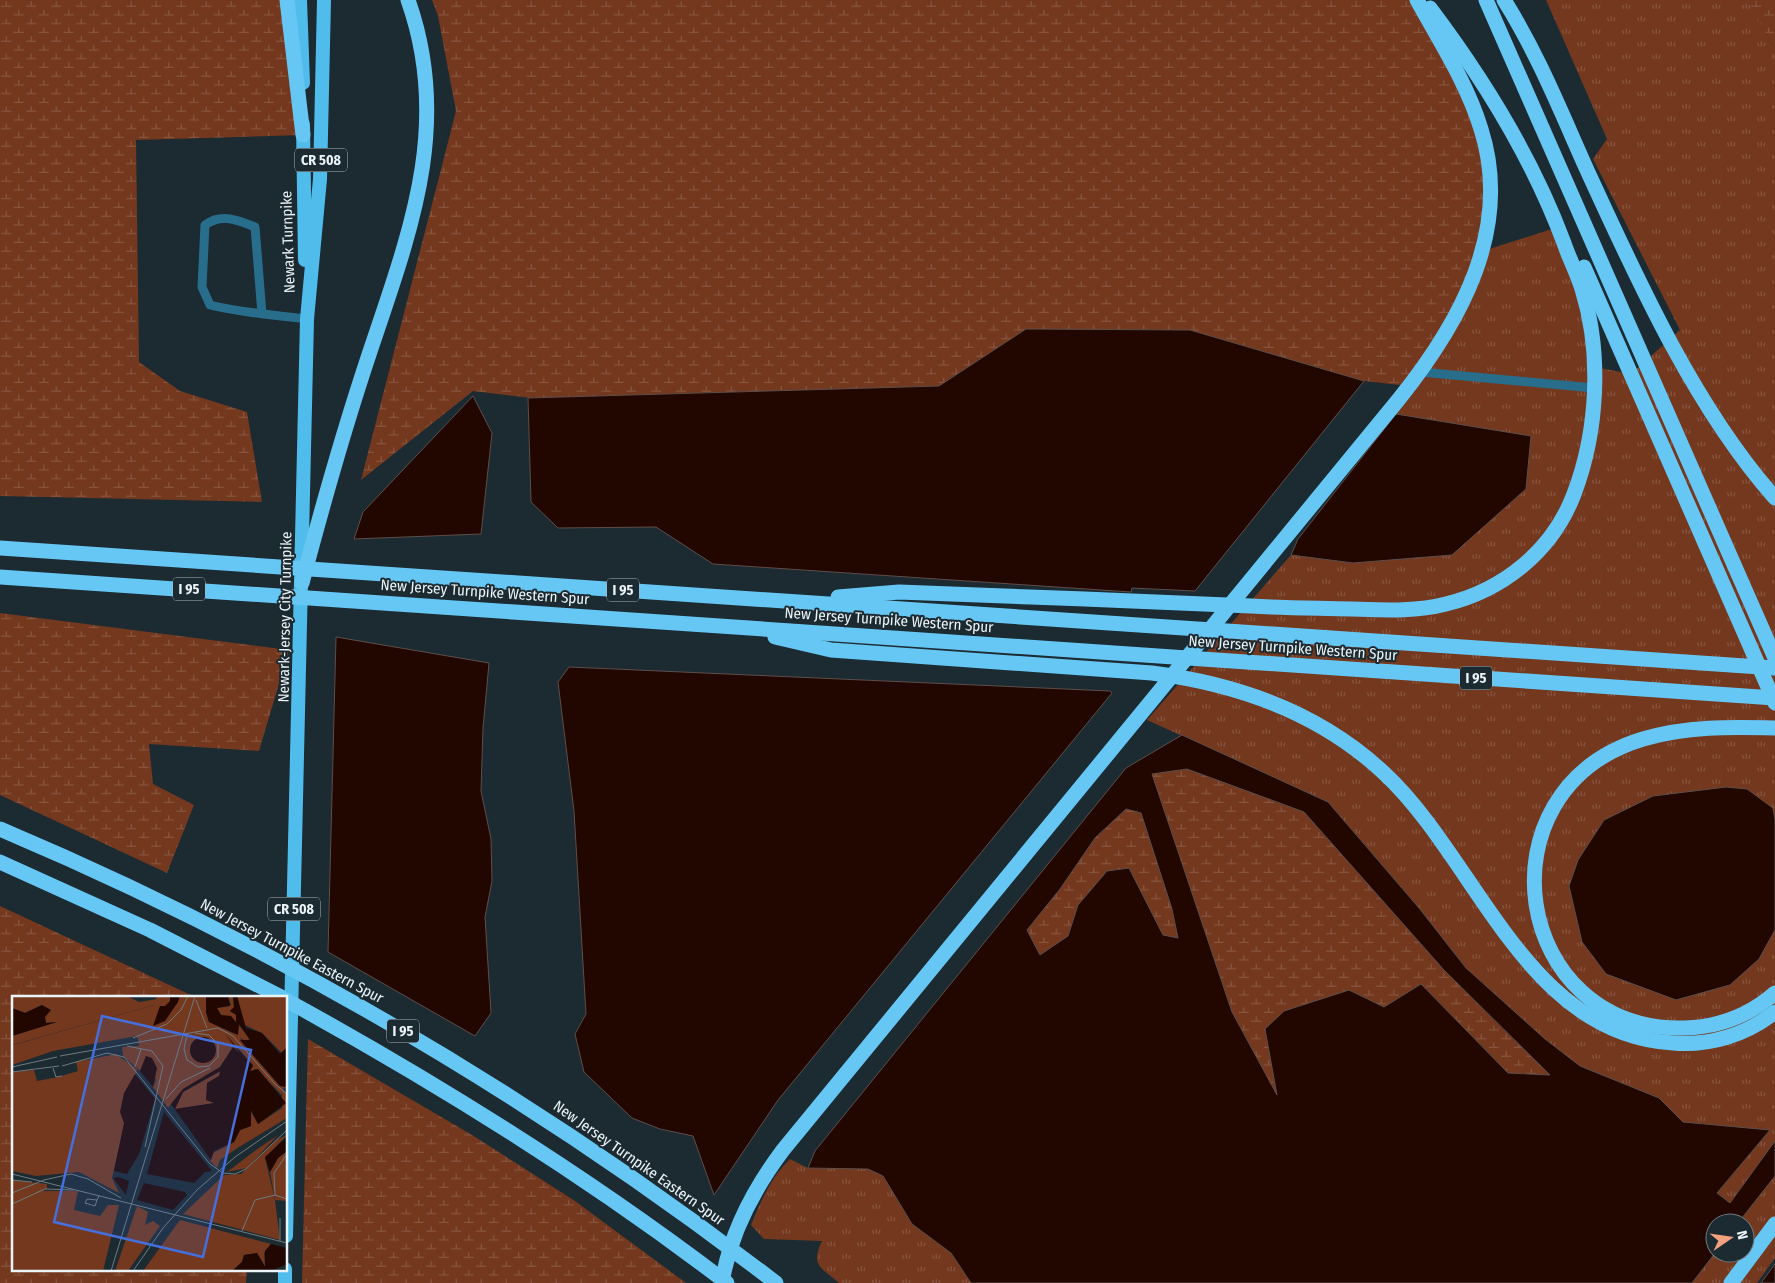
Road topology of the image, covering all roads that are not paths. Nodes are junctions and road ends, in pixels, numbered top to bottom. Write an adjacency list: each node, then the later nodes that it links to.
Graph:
1 (287, 0): 9 (highway)
2 (300, 0): 9 (highway, CR 508)
3 (324, 0): 12 (highway, Newark-Jersey City Turnpike / CR 508)
4 (408, 0): 18 (highway)
5 (1417, 0): 13 (highway)
6 (1424, 0): 10 (highway)
7 (1486, 0): 21 (highway)
8 (1504, 0): 15 (highway)
9 (303, 135): 12 (highway, Newark Turnpike / CR 508)
10 (1547, 200): 14 (highway); 24 (highway)
11 (262, 314): 11 (lane); 12 (lane)
12 (307, 319): 18 (highway, Newark-Jersey City Turnpike / CR 508)
13 (1420, 372): 14 (lane); 36 (highway)
14 (1594, 388): 19 (highway)
15 (1775, 498)
16 (0, 548): 19 (highway, New Jersey Turnpike Western Spur / I 95)
17 (0, 577): 20 (highway, New Jersey Turnpike Western Spur / I 95)
18 (302, 583): 32 (highway, Newark-Jersey City Turnpike / CR 508)
19 (789, 601): 22 (highway, New Jersey Turnpike Western Spur / I 95)
20 (735, 627): 23 (highway, New Jersey Turnpike Western Spur / I 95); 31 (highway)
21 (1775, 658)
22 (1775, 668)
23 (1775, 698)
24 (1775, 703)
25 (1775, 728): 28 (highway)
26 (0, 829): 38 (highway, New Jersey Turnpike Eastern Spur / I 95)
27 (0, 862): 29 (highway)
28 (1775, 992)
29 (279, 996)
30 (288, 1001): 37 (highway, I 95)
31 (1775, 1012)
32 (288, 1154)
33 (1775, 1224): 39 (highway)
34 (286, 1270): 35 (highway)
35 (285, 1283)
36 (722, 1283)
37 (727, 1283)
38 (776, 1283)
39 (1731, 1283)

